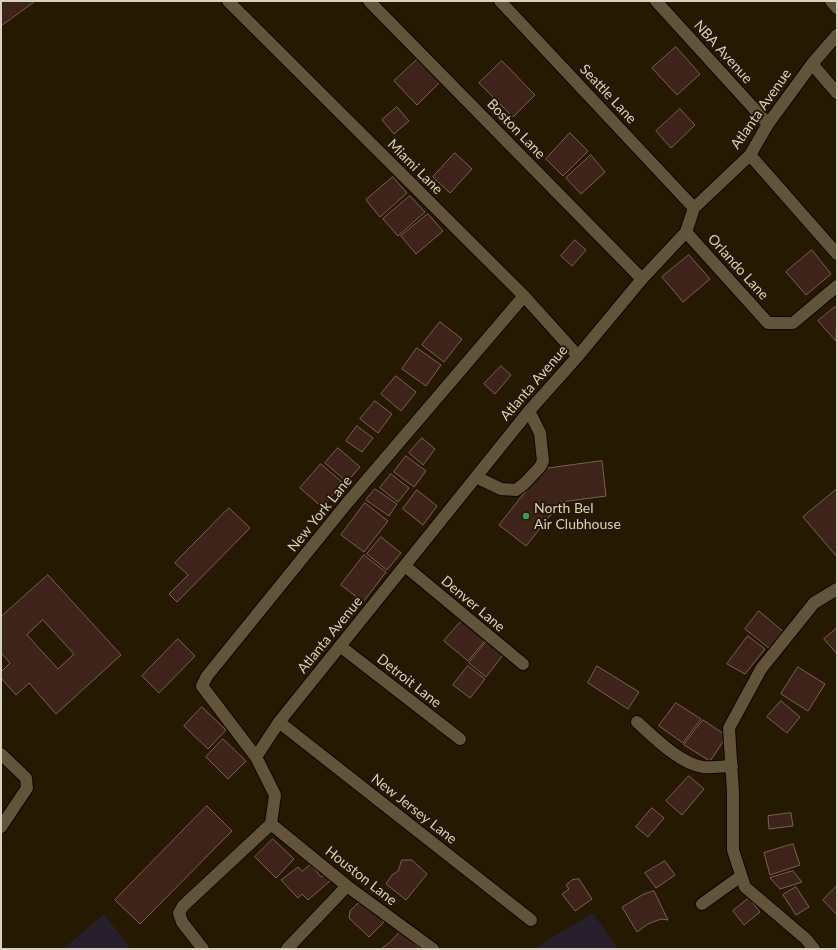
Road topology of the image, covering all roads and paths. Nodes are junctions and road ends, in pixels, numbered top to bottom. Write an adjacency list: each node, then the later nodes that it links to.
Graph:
1 (228, 1): 17 (street, Miami Lane)
2 (369, 1): 15 (street, Boston Lane)
3 (500, 1): 12 (street, Seattle Lane)
4 (656, 1): 10 (street, NBA Avenue)
5 (831, 1): 6 (street)
6 (837, 8)
7 (837, 35): 8 (street, Atlanta Avenue)
8 (812, 64): 9 (street); 10 (street, Atlanta Avenue)
9 (837, 93)
10 (768, 124): 11 (street, Atlanta Avenue)
11 (750, 155): 12 (street, Atlanta Avenue); 14 (street)
12 (694, 208): 13 (street, Atlanta Avenue)
13 (686, 232): 15 (street, Atlanta Avenue); 16 (street, Orlando Lane)
14 (837, 254)
15 (642, 279): 18 (street, Atlanta Avenue)
16 (837, 286)
17 (524, 296): 18 (street, Miami Lane); 29 (street, New York Lane)
18 (578, 356): 19 (street, Atlanta Avenue)
19 (529, 411): 20 (street, Atlanta Avenue); 20 (street)
20 (476, 477): 21 (street, Atlanta Avenue)
21 (405, 566): 23 (street, Atlanta Avenue); 24 (street, Denver Lane)
22 (837, 589): 30 (street)
23 (340, 646): 25 (street, Atlanta Avenue); 27 (street, Detroit Lane)
24 (522, 664)
25 (279, 722): 29 (street, Atlanta Avenue); 36 (street, New Jersey Lane)
26 (637, 722): 30 (street)
27 (460, 739)
28 (1, 754): 32 (street)
29 (256, 757): 31 (street)
30 (732, 766): 33 (street)
31 (271, 824): 34 (street, Houston Lane); 37 (street)
32 (1, 828)
33 (741, 876): 35 (street); 40 (street)
34 (347, 886): 38 (street); 39 (street, Houston Lane)
35 (702, 904)
36 (531, 920)
37 (203, 949)
38 (287, 949)
39 (433, 949)
40 (814, 949)

